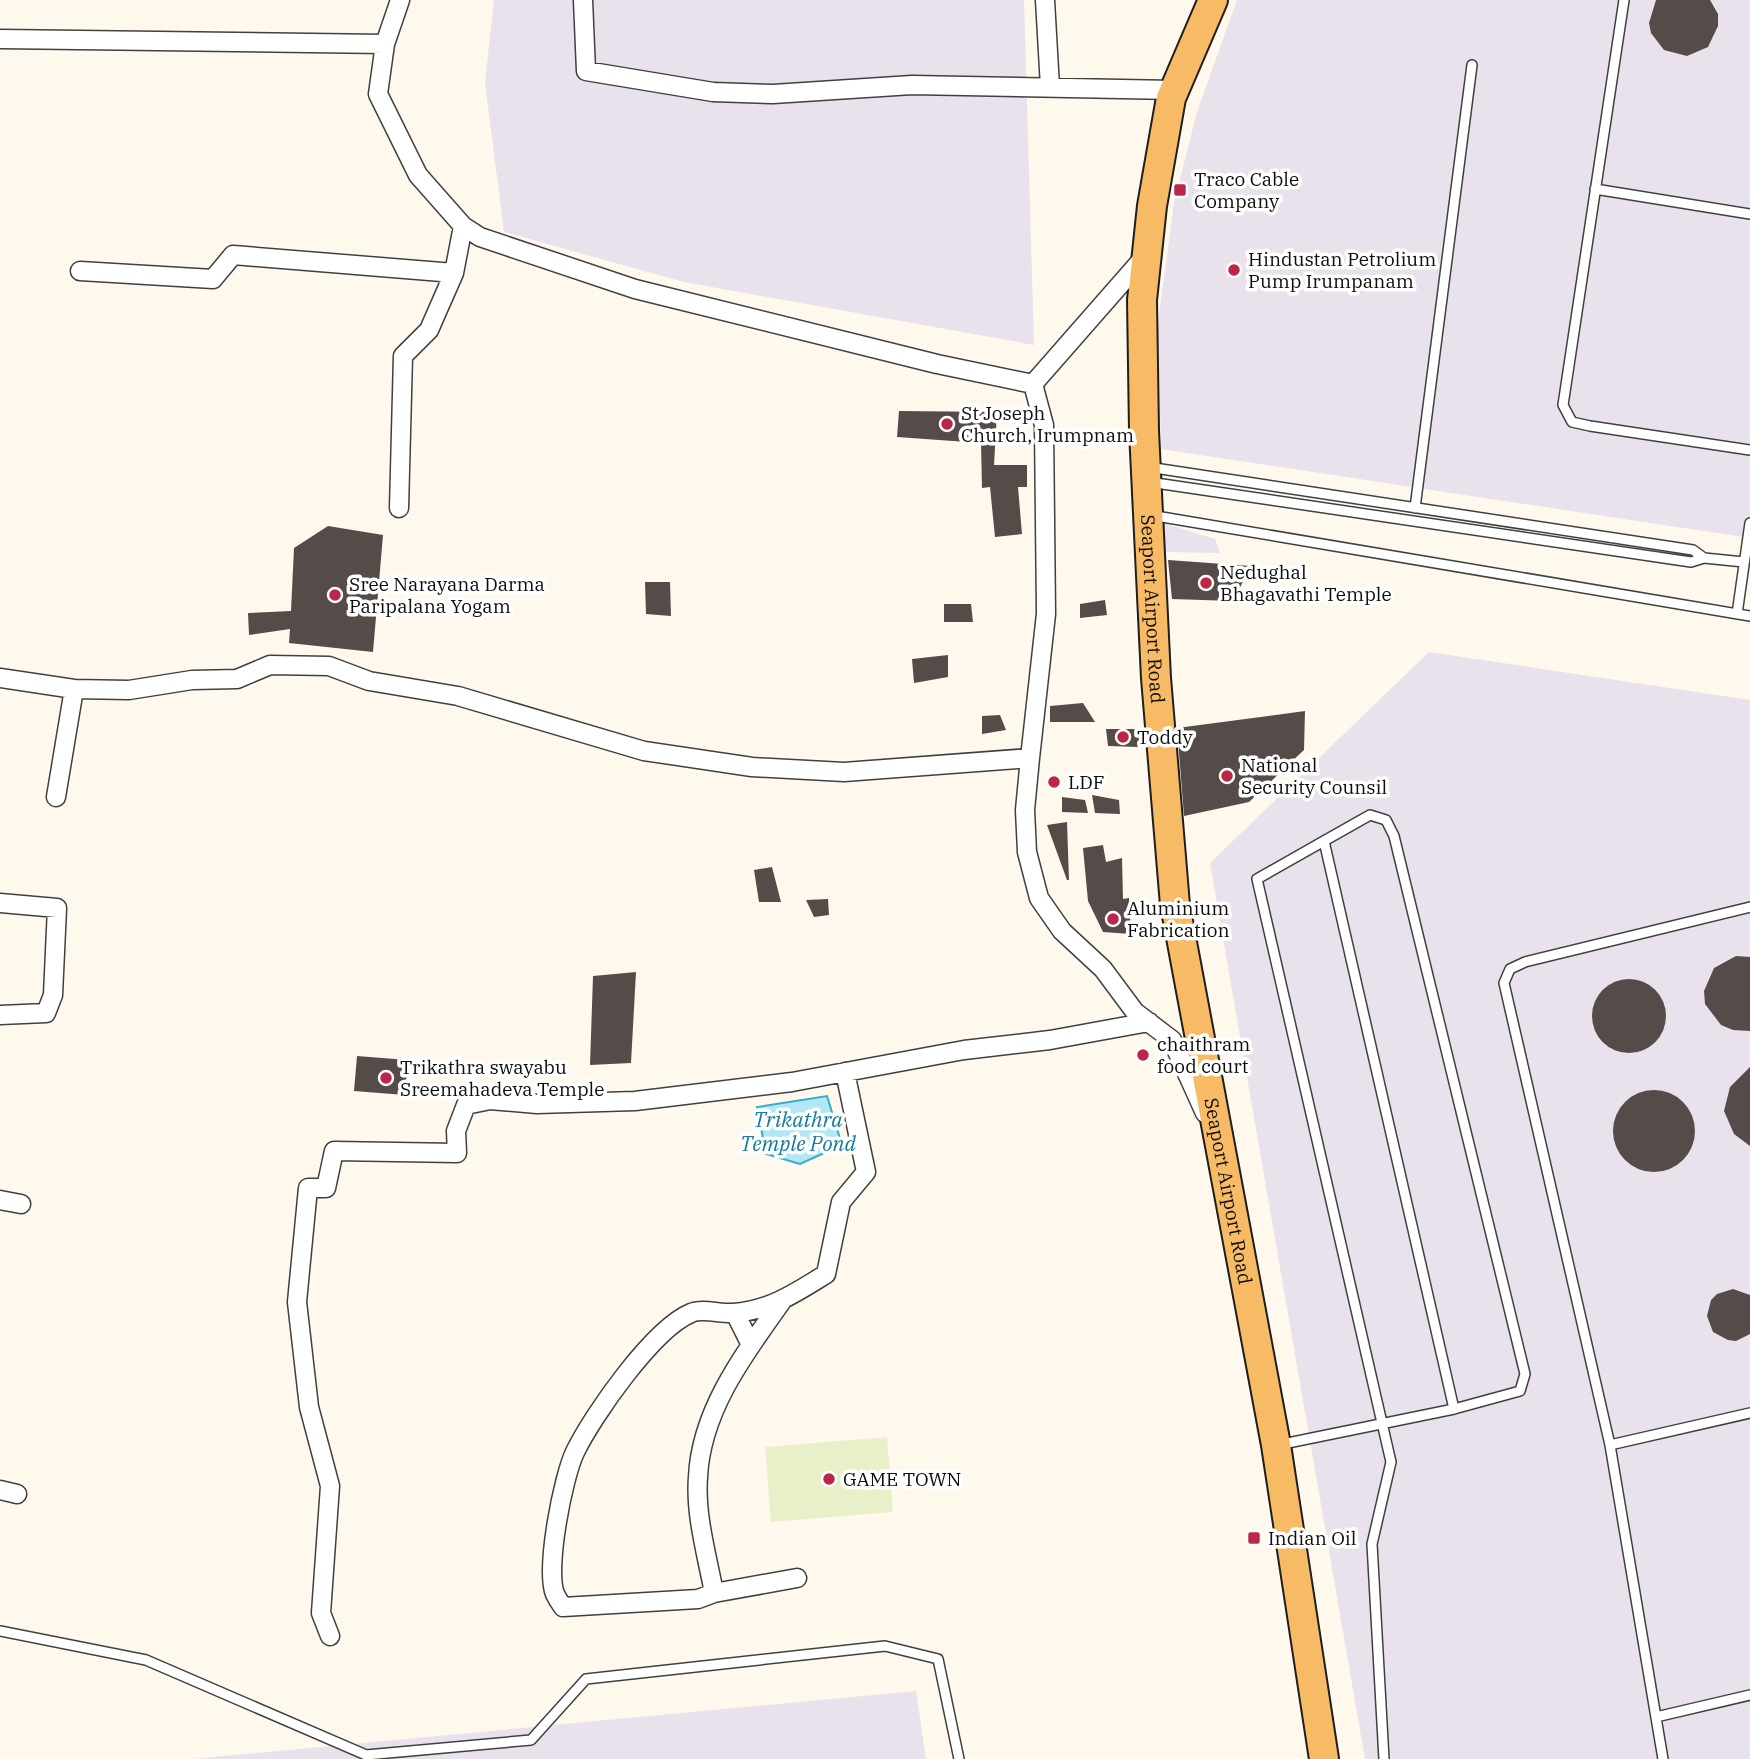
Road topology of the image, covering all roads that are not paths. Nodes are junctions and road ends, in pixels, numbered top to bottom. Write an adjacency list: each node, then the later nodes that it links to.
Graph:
1 (400, 0): 7 (street)
2 (583, 0): 9 (street)
3 (1045, 0): 9 (street)
4 (1213, 0): 10 (main road, Seaport Airport Road)
5 (1624, 0): 11 (lane)
6 (0, 39): 7 (street)
7 (385, 44): 13 (street)
8 (1472, 65): 22 (lane)
9 (1050, 87): 10 (street)
10 (1174, 90): 14 (main road, Seaport Airport Road)
11 (1595, 189): 12 (lane); 18 (lane)
12 (1750, 214)
13 (463, 226): 16 (street); 17 (street)
14 (1147, 254): 17 (street); 19 (main road, Seaport Airport Road)
15 (80, 271): 16 (street)
16 (454, 272): 21 (street)
17 (1033, 384): 32 (street)
18 (1750, 450)
19 (1146, 474): 20 (lane); 23 (main road, Seaport Airport Road); 24 (lane)
20 (1390, 504): 22 (lane); 24 (lane)
21 (399, 508)
22 (1415, 508): 26 (lane)
23 (1149, 515): 28 (lane); 40 (main road, Seaport Airport Road)
24 (1387, 517): 26 (lane)
25 (1750, 523): 27 (lane)
26 (1704, 558): 27 (lane)
27 (1744, 562): 28 (lane)
28 (1737, 614): 29 (lane)
29 (1750, 616)
30 (0, 678): 31 (street)
31 (74, 689): 32 (street); 33 (street)
32 (1030, 758): 38 (street)
33 (57, 797)
34 (1324, 841): 46 (lane); 46 (lane); 48 (lane)
35 (0, 903): 37 (street)
36 (1750, 906): 50 (lane)
37 (0, 1015)
38 (1149, 1022): 39 (street); 40 (street)
39 (845, 1072): 43 (street); 54 (street)
40 (1221, 1148): 49 (main road, Seaport Airport Road)
41 (0, 1200): 42 (street)
42 (21, 1204)
43 (782, 1301): 44 (street); 45 (street)
44 (735, 1313): 45 (street); 52 (street)
45 (751, 1345): 52 (street)
46 (1454, 1409): 48 (lane)
47 (1750, 1413): 50 (lane)
48 (1382, 1422): 49 (lane); 59 (lane)
49 (1276, 1445): 58 (main road, Seaport Airport Road)
50 (1610, 1445): 56 (lane)
51 (797, 1578): 52 (street)
52 (714, 1593)
53 (0, 1631): 57 (lane)
54 (330, 1636)
55 (1750, 1695): 56 (lane)
56 (1656, 1717): 60 (lane)
57 (959, 1759)
58 (1324, 1759)
59 (1384, 1759)
60 (1663, 1759)

